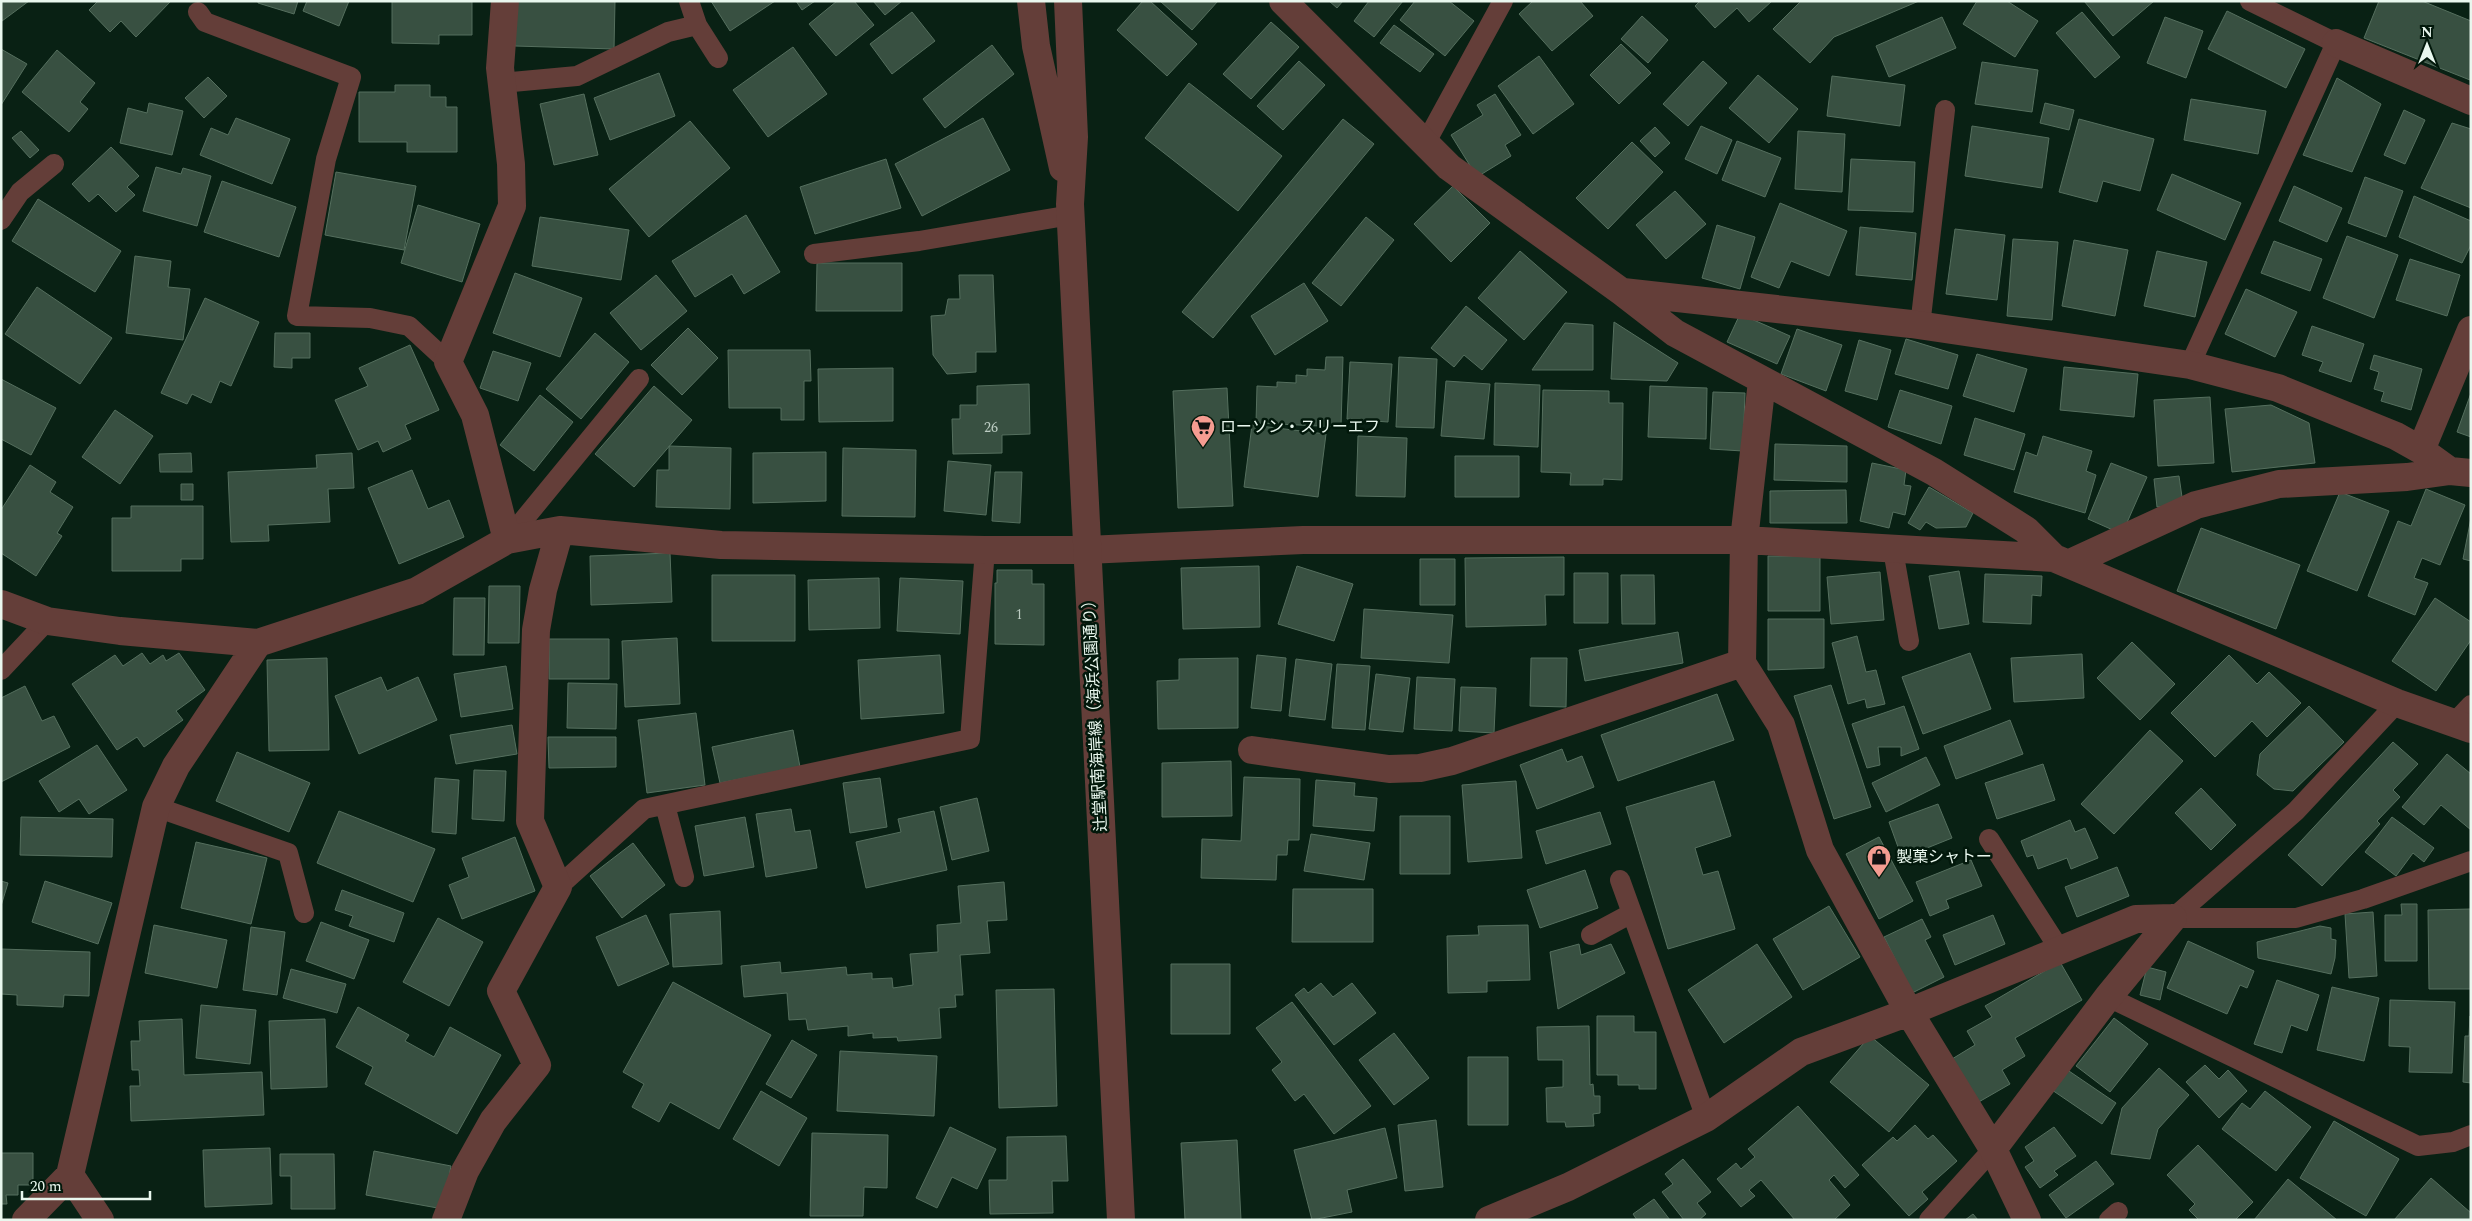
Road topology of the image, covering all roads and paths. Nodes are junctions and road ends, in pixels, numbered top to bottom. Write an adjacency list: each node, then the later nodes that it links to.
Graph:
1 (505, 1): 12 (street)
2 (689, 1): 9 (lane)
3 (1031, 1): 17 (street, 辻堂駅南海岸線（海浜公園通り）)
4 (1068, 1): 17 (street, 辻堂駅南海岸線（海浜公園通り）)
5 (1283, 1): 15 (street)
6 (1503, 1): 15 (lane)
7 (2250, 1): 10 (lane)
8 (198, 12): 23 (lane)
9 (697, 25): 11 (lane); 12 (lane)
10 (2336, 43): 13 (street); 24 (lane)
11 (718, 58)
12 (501, 83): 23 (street)
13 (2471, 101)
14 (1945, 110): 21 (lane)
15 (1425, 144): 20 (street)
16 (54, 164): 18 (lane)
17 (1071, 209): 19 (lane); 33 (street, 辻堂駅南海岸線（海浜公園通り）)
18 (1, 220)
19 (814, 254)
20 (1622, 292): 21 (street); 26 (street)
21 (1920, 326): 24 (street)
22 (2471, 330): 27 (street)
23 (448, 362): 30 (street)
24 (2190, 365): 27 (street)
25 (639, 378): 30 (lane)
26 (1762, 381): 31 (street); 35 (street)
27 (2421, 450): 28 (street)
28 (2460, 472): 35 (street)
29 (560, 530): 30 (street); 32 (street); 51 (street)
30 (507, 540): 39 (street)
31 (1744, 540): 33 (street); 34 (street); 40 (street)
32 (985, 550): 33 (street); 45 (lane)
33 (1087, 550): 66 (street, 辻堂駅南海岸線（海浜公園通り）)
34 (1893, 550): 35 (street); 38 (lane)
35 (2061, 561): 42 (street)
36 (1, 604): 37 (street)
37 (47, 621): 39 (street); 41 (lane)
38 (1909, 641)
39 (258, 644): 46 (street)
40 (1742, 663): 44 (street); 58 (street)
41 (1, 670)
42 (2398, 703): 43 (street); 54 (lane)
43 (2465, 719)
44 (1252, 750)
45 (665, 804): 49 (lane); 51 (lane)
46 (156, 807): 52 (lane); 62 (street)
47 (1989, 839): 56 (lane)
48 (2471, 861): 54 (lane)
49 (684, 877)
50 (1620, 880): 53 (lane)
51 (558, 886): 65 (street)
52 (304, 913)
53 (1632, 913): 55 (lane); 59 (lane)
54 (2173, 918): 56 (street); 57 (street)
55 (1591, 935)
56 (2060, 950): 58 (street)
57 (2108, 998): 60 (lane); 61 (street)
58 (1909, 1012): 59 (street); 61 (street)
59 (1706, 1118): 67 (street)
60 (2471, 1135)
61 (1993, 1149): 68 (lane); 69 (street)
62 (70, 1175): 63 (street); 64 (street)
63 (26, 1220)
64 (100, 1220)
65 (446, 1220)
66 (1121, 1220)
67 (1489, 1220)
68 (1929, 1220)
69 (2027, 1220)

